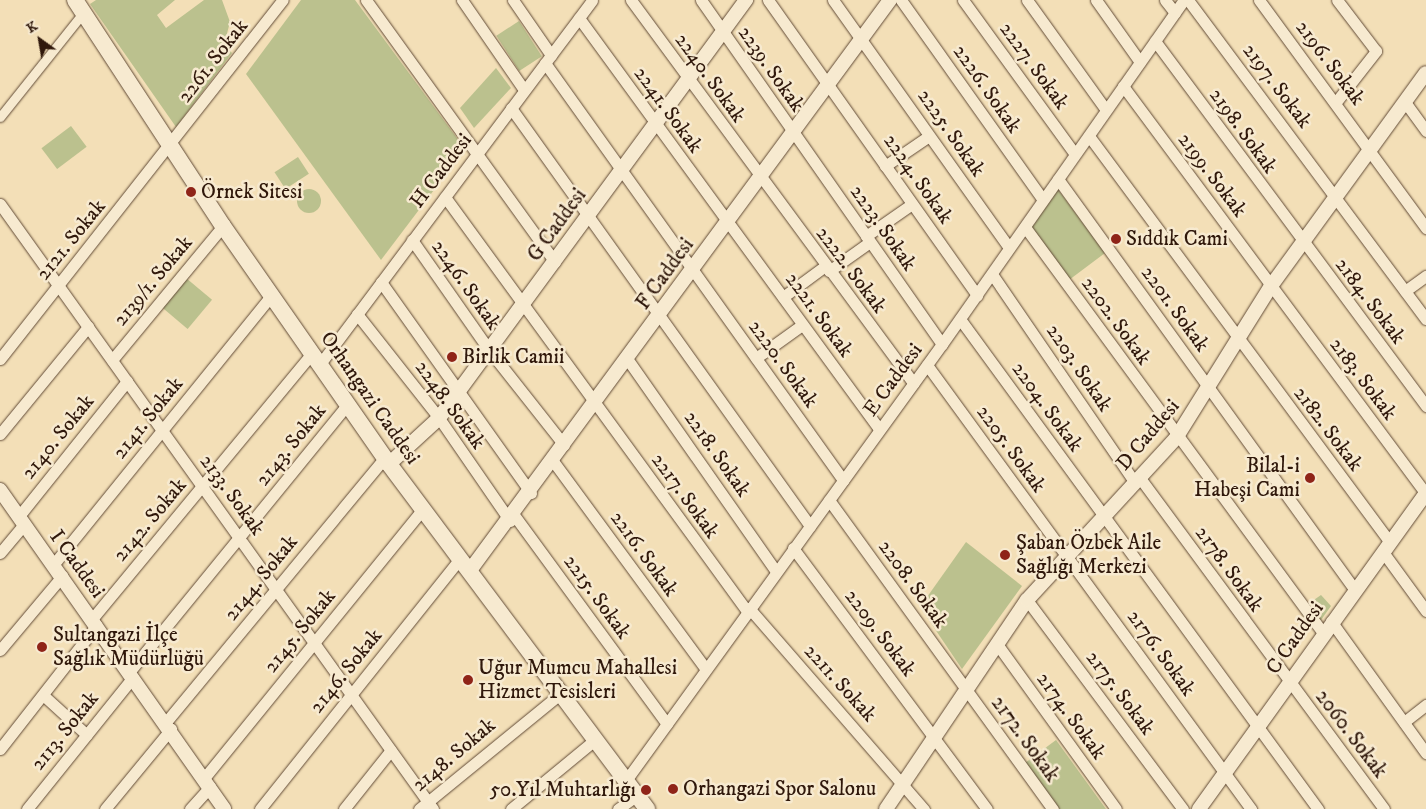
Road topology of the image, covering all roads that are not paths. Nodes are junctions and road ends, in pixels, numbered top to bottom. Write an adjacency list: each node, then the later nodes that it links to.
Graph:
1 (283, 0): 44 (street, 2261. Sokak)
2 (366, 0): 46 (street)
3 (462, 0): 33 (street)
4 (513, 0): 27 (street, 2220. Sokak)
5 (592, 0): 23 (street, H Caddesi)
6 (631, 0): 30 (street, 2240. Sokak)
7 (701, 0): 24 (street, 2239. Sokak)
8 (746, 0): 24 (street, G Caddesi)
9 (768, 0): 31 (street, 2224. Sokak)
10 (832, 0): 25 (street, 2225. Sokak)
11 (890, 0): 25 (street, F Caddesi)
12 (901, 0): 54 (street, 2226. Sokak)
13 (963, 0): 47 (street, 2227. Sokak)
14 (1027, 0): 37 (street)
15 (1096, 0): 28 (street)
16 (1165, 0): 22 (street)
17 (1184, 0): 22 (street, E Caddesi)
18 (1188, 0): 52 (street, 2197. Sokak)
19 (1259, 0): 34 (street, 2196. Sokak)
20 (1337, 0): 34 (street)
21 (79, 6): 38 (street); 44 (main road, Orhangazi Caddesi)
22 (1174, 13): 26 (street, E Caddesi)
23 (579, 18): 27 (street, H Caddesi); 39 (street, 2241. Sokak)
24 (722, 30): 30 (street, G Caddesi); 41 (street, 2239. Sokak)
25 (861, 40): 31 (street, F Caddesi); 42 (street, 2225. Sokak)
26 (1155, 41): 28 (street, E Caddesi); 64 (street, 2198. Sokak)
27 (548, 59): 33 (street, H Caddesi); 49 (street, 2220. Sokak)
28 (1140, 62): 32 (street, E Caddesi)
29 (1426, 73): 35 (street, D Caddesi)
30 (688, 81): 39 (street, G Caddesi); 50 (street, 2240. Sokak)
31 (828, 85): 41 (street, F Caddesi); 48 (street, 2224. Sokak)
32 (1123, 86): 37 (street, E Caddesi); 73 (street, 2199. Sokak)
33 (524, 90): 36 (street, H Caddesi)
34 (1336, 102): 45 (street, 2196. Sokak)
35 (1405, 102): 40 (street); 45 (street, D Caddesi)
36 (511, 108): 46 (street, H Caddesi); 57 (street)
37 (1106, 110): 43 (street, E Caddesi)
38 (0, 117)
39 (656, 124): 49 (street, G Caddesi); 58 (street, 2241. Sokak)
40 (1426, 132)
41 (793, 134): 50 (street, F Caddesi); 62 (street, 2223. Sokak)
42 (929, 136): 48 (street); 65 (street, 2225. Sokak)
43 (1088, 136): 47 (street, E Caddesi); 85 (street, 2182. Sokak)
44 (172, 145): 59 (main road, Orhangazi Caddesi); 72 (street, 2121. Sokak)
45 (1370, 148): 52 (street, D Caddesi); 61 (street, 2196. Sokak)
46 (478, 152): 53 (street, H Caddesi); 66 (street)
47 (1075, 154): 51 (street, E Caddesi)
48 (885, 166): 56 (street, 2224. Sokak)
49 (622, 170): 57 (street, G Caddesi); 68 (street, 2220. Sokak)
50 (760, 178): 58 (street, F Caddesi); 67 (street, 2222. Sokak)
51 (1058, 179): 54 (street, E Caddesi); 96 (street, 2201. Sokak)
52 (1336, 194): 64 (street, D Caddesi); 74 (street, 2197. Sokak)
53 (445, 197): 63 (street, H Caddesi); 78 (street, 2217. Sokak)
54 (1043, 200): 60 (street, E Caddesi)
55 (0, 204): 72 (street, 2133. Sokak)
56 (912, 204): 62 (street); 76 (street, 2224. Sokak)
57 (589, 216): 66 (street, G Caddesi); 80 (street)
58 (727, 223): 68 (street, F Caddesi); 77 (street, 2221. Sokak)
59 (223, 226): 75 (main road, Orhangazi Caddesi); 91 (street, 2139/1. Sokak)
60 (1025, 226): 65 (street, E Caddesi); 105 (street, 2202. Sokak)
61 (1426, 228)
62 (868, 239): 67 (street); 86 (street, 2223. Sokak)
63 (412, 240): 71 (street, H Caddesi); 87 (street, 2246. Sokak)
64 (1302, 242): 73 (street, D Caddesi); 100 (street, 2184. Sokak)
65 (1009, 248): 69 (street, E Caddesi)
66 (555, 262): 78 (street, G Caddesi)
67 (827, 269): 77 (street); 95 (street, 2222. Sokak)
68 (693, 270): 80 (street, F Caddesi); 88 (street, 2220. Sokak)
69 (992, 274): 76 (street, E Caddesi); 110 (street, 2203. Sokak)
70 (1426, 276): 74 (street)
71 (381, 282): 79 (street, H Caddesi); 97 (street)
72 (58, 286): 84 (street, 2133. Sokak); 89 (street, 2121. Sokak)
73 (1271, 286): 85 (street, D Caddesi); 114 (street, 2183. Sokak)
74 (1405, 290): 82 (street, 2197. Sokak)
75 (272, 295): 90 (main road, Orhangazi Caddesi); 103 (street, 2141. Sokak)
76 (977, 295): 81 (street, E Caddesi)
77 (782, 297): 83 (street, 2221. Sokak)
78 (522, 306): 87 (street, G Caddesi); 99 (street, 2217. Sokak)
79 (357, 314): 90 (street, H Caddesi); 101 (street, 2248. Sokak)
80 (660, 316): 92 (street, F Caddesi); 120 (street)
81 (960, 319): 86 (street, E Caddesi); 117 (street, 2204. Sokak)
82 (1426, 319)
83 (802, 325): 88 (street); 102 (street, 2221. Sokak)
84 (88, 327): 91 (street, 2133. Sokak); 104 (street)
85 (1237, 340): 96 (street, D Caddesi); 122 (street, 2182. Sokak)
86 (942, 344): 93 (street, E Caddesi)
87 (489, 350): 97 (street, G Caddesi); 106 (street, 2246. Sokak)
88 (756, 358): 109 (street, 2220. Sokak)
89 (0, 359)
90 (316, 359): 98 (main road, Orhangazi Caddesi); 111 (street, 2142. Sokak)
91 (112, 360): 94 (street, 2133. Sokak)
92 (628, 360): 99 (street, F Caddesi); 128 (street, 2218. Sokak)
93 (927, 365): 95 (street, E Caddesi); 125 (street, 2205. Sokak)
94 (127, 381): 103 (street, 2133. Sokak); 119 (street, 2140. Sokak)
95 (913, 383): 102 (street, E Caddesi)
96 (1210, 388): 105 (street, D Caddesi); 130 (street, 2201. Sokak)
97 (458, 392): 101 (street, G Caddesi); 113 (street)
98 (348, 404): 107 (main road, Orhangazi Caddesi); 121 (street, 2143. Sokak)
99 (594, 404): 106 (street, F Caddesi); 132 (street, 2217. Sokak)
100 (1426, 406)
101 (438, 418): 107 (street, G Caddesi); 118 (street, 2248. Sokak)
102 (879, 429): 109 (street, E Caddesi)
103 (162, 431): 111 (street, 2133. Sokak); 127 (street, 2141. Sokak)
104 (0, 434)
105 (1176, 438): 110 (street, D Caddesi); 136 (street, 2202. Sokak)
106 (564, 445): 108 (street, F Caddesi)
107 (387, 460): 116 (main road, Orhangazi Caddesi); 129 (street, 2144. Sokak)
108 (553, 461): 113 (street, F Caddesi); 140 (street, 2216. Sokak)
109 (843, 480): 115 (street, E Caddesi)
110 (1137, 481): 117 (street, D Caddesi); 142 (street, 2178. Sokak)
111 (203, 485): 121 (street, 2133. Sokak); 135 (street, 2142. Sokak)
112 (0, 490): 119 (street, I Caddesi)
113 (530, 493): 118 (street, F Caddesi)
114 (1426, 494): 122 (street, C Caddesi)
115 (829, 500): 120 (street, E Caddesi); 143 (street, 2208. Sokak)
116 (424, 508): 126 (main road, Orhangazi Caddesi); 137 (street, 2145. Sokak)
117 (1103, 516): 125 (street, D Caddesi); 151 (street, 2204. Sokak)
118 (512, 518): 126 (street, F Caddesi); 149 (street, 2215. Sokak)
119 (21, 520): 124 (street, 2140. Sokak); 127 (street, I Caddesi)
120 (810, 526): 123 (street, E Caddesi)
121 (240, 537): 129 (street, 2133. Sokak); 141 (street, 2143. Sokak)
122 (1386, 547): 130 (street, C Caddesi); 133 (street, 2182. Sokak)
123 (793, 548): 128 (street, E Caddesi); 154 (street, 2209. Sokak)
124 (0, 553)
125 (1065, 555): 131 (street, D Caddesi); 158 (street, 2176. Sokak)
126 (466, 563): 144 (main road, Orhangazi Caddesi); 145 (street, 2146. Sokak)
127 (57, 570): 135 (street, I Caddesi); 139 (street, 2141. Sokak)
128 (776, 571): 132 (street, E Caddesi)
129 (276, 589): 137 (street, 2133. Sokak); 150 (street, 2144. Sokak)
130 (1355, 590): 134 (street, C Caddesi)
131 (1027, 600): 138 (street, D Caddesi); 178 (street, 2175. Sokak)
132 (748, 610): 140 (street, E Caddesi); 161 (street, 2211. Sokak)
133 (1426, 611)
134 (1332, 621): 136 (street, C Caddesi); 148 (street)
135 (95, 622): 141 (street, I Caddesi); 146 (street, 2142. Sokak)
136 (1323, 633): 142 (street, C Caddesi)
137 (314, 642): 145 (street, 2133. Sokak); 160 (street, 2145. Sokak)
138 (997, 644): 143 (street, D Caddesi); 177 (street, 2174. Sokak)
139 (0, 650)
140 (705, 668): 149 (street, E Caddesi)
141 (132, 674): 150 (street, I Caddesi); 152 (street, 2113. Sokak)
142 (1288, 682): 151 (street, C Caddesi); 182 (street, 2060. Sokak)
143 (967, 690): 154 (street, D Caddesi); 176 (street, 2172. Sokak)
144 (561, 693): 153 (main road, Orhangazi Caddesi); 163 (street, 2148. Sokak)
145 (351, 694): 156 (street, 2133. Sokak); 168 (street, 2146. Sokak)
146 (43, 695): 152 (street); 155 (street, 2142. Sokak)
147 (1426, 706): 148 (street)
148 (1404, 722): 157 (street)
149 (667, 724): 159 (street, E Caddesi)
150 (168, 726): 160 (street, I Caddesi); 165 (street, 2144. Sokak)
151 (1257, 728): 158 (street, C Caddesi); 181 (street, 2204. Sokak)
152 (87, 735): 164 (street, 2113. Sokak)
153 (596, 739): 159 (main road, Orhangazi Caddesi); 170 (street)
154 (937, 739): 161 (street, D Caddesi); 175 (street, 2209. Sokak)
155 (0, 749)
156 (391, 750): 163 (street, 2133. Sokak); 169 (street)
157 (1426, 752)
158 (1226, 774): 179 (street, C Caddesi); 180 (street, 2176. Sokak)
159 (627, 778): 162 (main road, Orhangazi Caddesi)
160 (207, 782): 166 (street, 2145. Sokak); 167 (street, I Caddesi)
161 (904, 782): 173 (street, D Caddesi); 174 (street, 2211. Sokak)
162 (637, 795): 171 (street); 172 (main road, Orhangazi Caddesi)
163 (426, 806)
164 (27, 809)
165 (105, 809)
166 (190, 809)
167 (224, 809)
168 (260, 809)
169 (344, 809)
170 (511, 809)
171 (618, 809)
172 (647, 809)
173 (886, 809)
174 (924, 809)
175 (987, 809)
176 (1053, 809)
177 (1116, 809)
178 (1184, 809)
179 (1199, 809)
180 (1252, 809)
181 (1318, 809)
182 (1384, 809)

